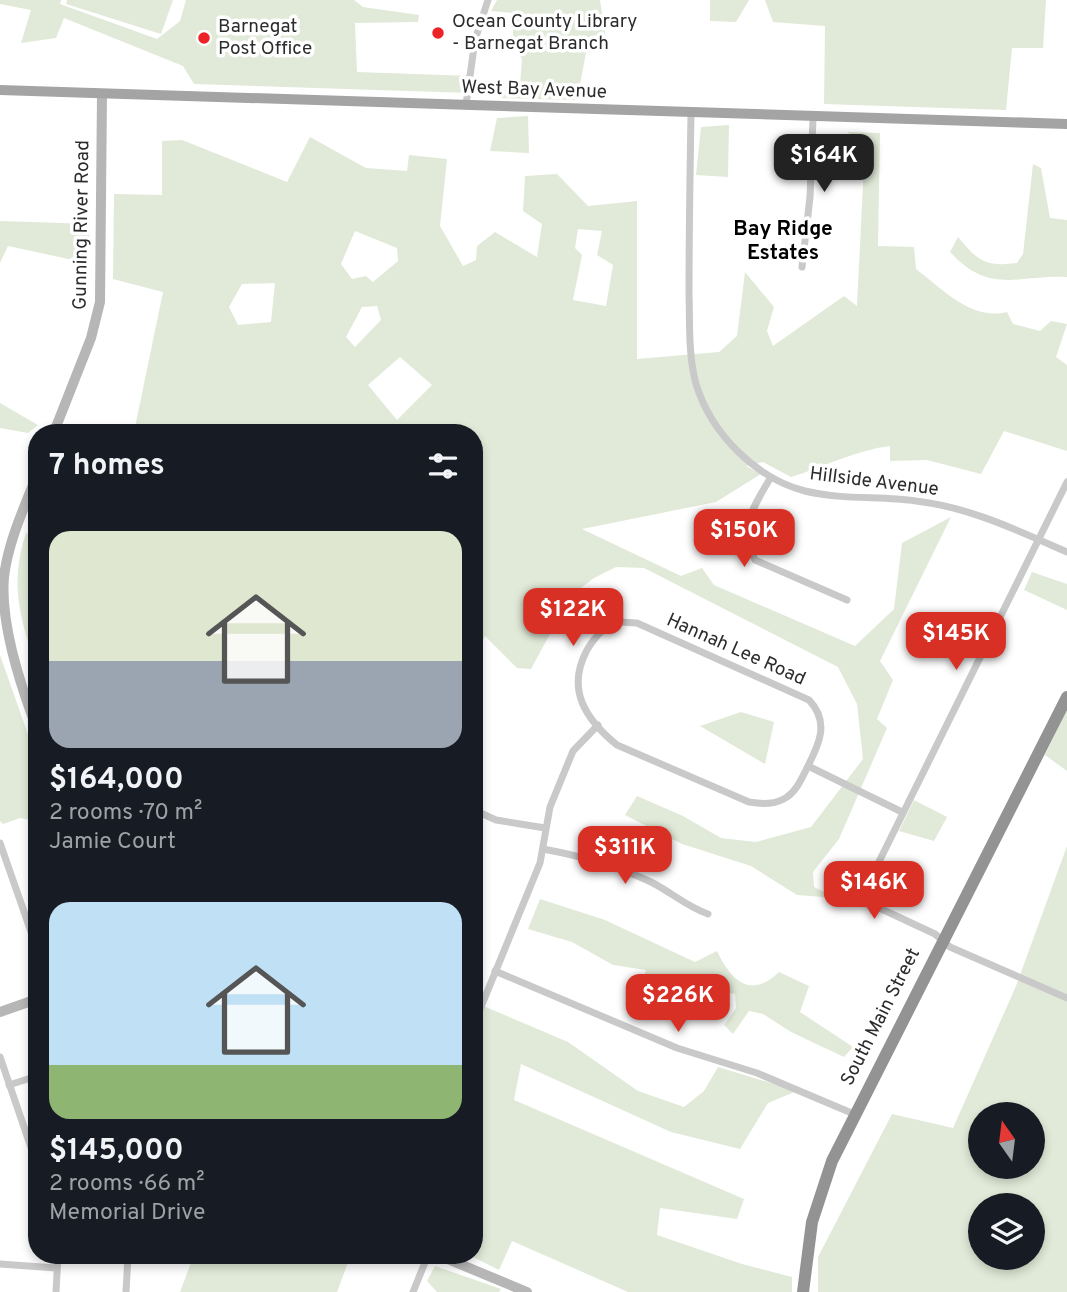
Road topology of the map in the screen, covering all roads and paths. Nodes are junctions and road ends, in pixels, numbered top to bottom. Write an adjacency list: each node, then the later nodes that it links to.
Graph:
1 (488, 0): 4 (street)
2 (0, 90): 3 (main road, West Bay Avenue)
3 (102, 94): 4 (main road, West Bay Avenue); 9 (street, Gunning River Road)
4 (466, 105): 5 (main road, West Bay Avenue)
5 (691, 113): 6 (main road, West Bay Avenue); 10 (street, Hillside Avenue)
6 (813, 118): 7 (main road, West Bay Avenue); 8 (street)
7 (1067, 124)
8 (802, 267)
9 (57, 424)
10 (771, 477): 13 (street, Hillside Avenue); 17 (street)
11 (1067, 482): 13 (street)
12 (28, 497): 15 (street)
13 (1038, 540): 14 (street, Hillside Avenue); 22 (street)
14 (1067, 552)
15 (2, 574): 16 (street)
16 (1, 587): 19 (street)
17 (847, 600)
18 (1067, 697): 29 (highway, South Main Street)
19 (28, 699)
20 (598, 725): 21 (street, Hannah Lee Road); 21 (street, Hannah Lee Road); 24 (street)
21 (808, 766): 22 (street)
22 (902, 811): 29 (street)
23 (483, 813): 24 (street)
24 (545, 828): 26 (street)
25 (0, 845): 28 (street)
26 (542, 849): 27 (street); 30 (street)
27 (708, 915)
28 (28, 924)
29 (942, 941): 31 (street); 38 (highway, South Main Street)
30 (495, 971): 32 (street); 38 (street)
31 (1067, 998)
32 (483, 1001)
33 (28, 1002): 34 (street)
34 (0, 1012)
35 (0, 1057): 37 (street)
36 (28, 1079): 37 (street)
37 (9, 1085): 39 (street)
38 (854, 1114): 50 (highway, South Main Street)
39 (28, 1140)
40 (0, 1264): 45 (street)
41 (57, 1264): 45 (street)
42 (128, 1264): 47 (street)
43 (424, 1264): 48 (street)
44 (460, 1264): 49 (street)
45 (57, 1268): 46 (street)
46 (55, 1292)
47 (126, 1292)
48 (413, 1292)
49 (527, 1292)
50 (803, 1292)

